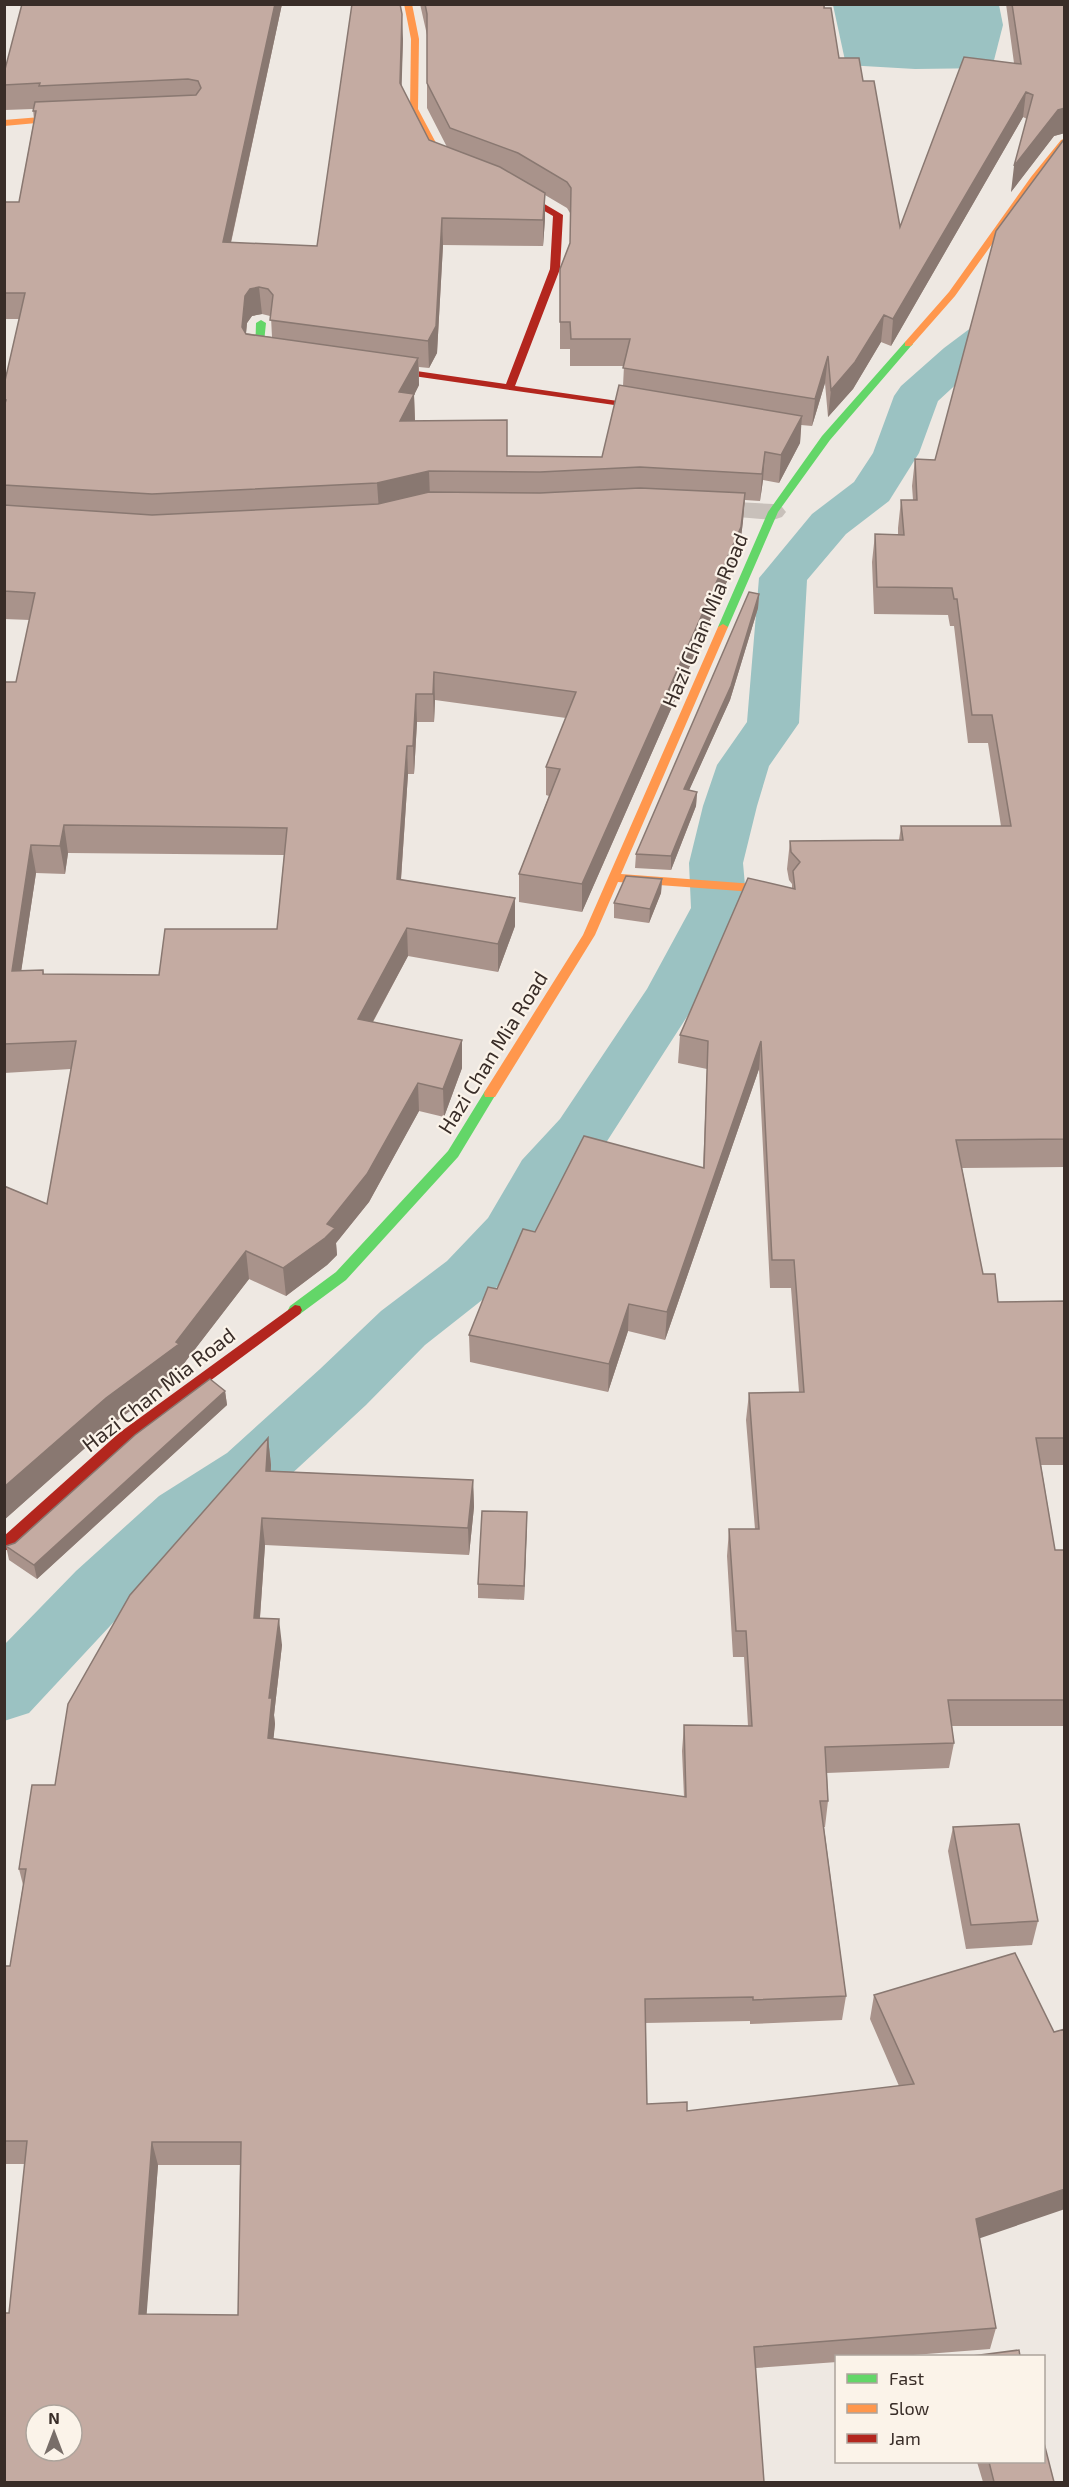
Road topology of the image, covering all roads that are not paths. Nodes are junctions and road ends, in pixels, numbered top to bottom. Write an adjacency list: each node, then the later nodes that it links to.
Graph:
1 (408, 4): 5 (street)
2 (95, 116): 3 (street)
3 (4, 123)
4 (1065, 142): 13 (street, Hazi Chan Mia Road)
5 (470, 171)
6 (489, 179): 10 (street)
7 (261, 323): 8 (street)
8 (301, 359)
9 (366, 367): 10 (street)
10 (510, 387): 11 (street)
11 (669, 412)
12 (673, 507): 13 (street)
13 (773, 512): 14 (street, Hazi Chan Mia Road)
14 (614, 878): 15 (street); 16 (street, Hazi Chan Mia Road)
15 (780, 890)
16 (4, 1545)

